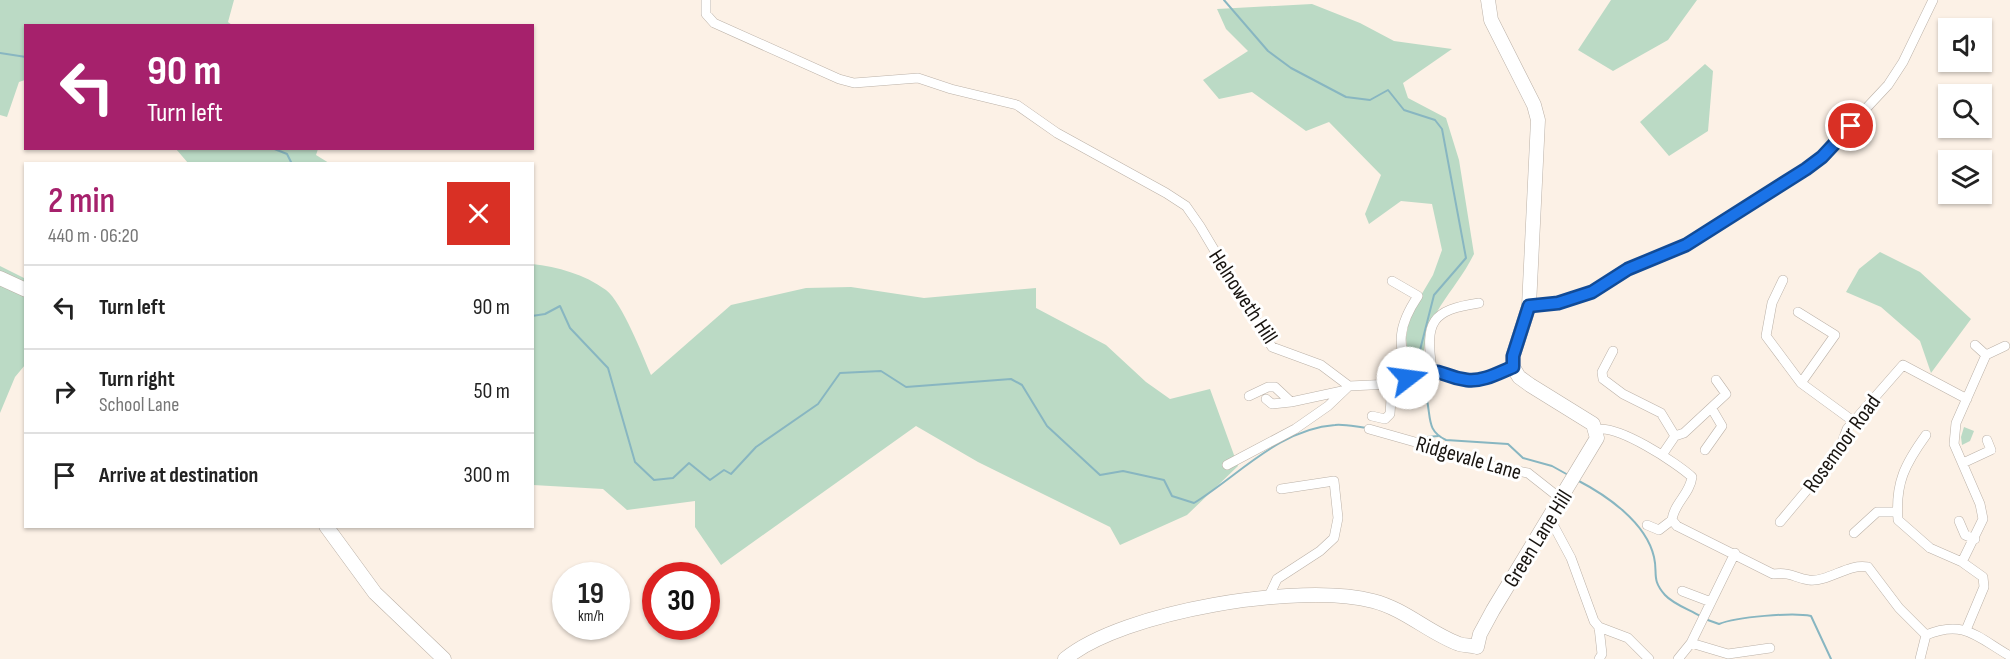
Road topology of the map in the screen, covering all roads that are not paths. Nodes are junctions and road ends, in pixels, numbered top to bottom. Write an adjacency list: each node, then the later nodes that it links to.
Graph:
1 (706, 0): 23 (street, Helnoweth Hill)
2 (1488, 0): 9 (main road)
3 (1933, 0): 9 (street)
4 (0, 278): 7 (main road)
5 (1783, 280): 21 (street)
6 (1392, 281): 19 (street)
7 (24, 289)
8 (1479, 303): 18 (street)
9 (1529, 306): 17 (main road)
10 (1798, 312): 11 (street)
11 (1835, 335): 12 (street); 21 (street)
12 (1845, 342)
13 (1975, 345): 16 (street)
14 (2005, 346): 16 (street)
15 (1613, 351): 34 (street)
16 (1986, 355): 26 (street)
17 (1513, 367): 18 (street); 32 (main road)
18 (1430, 369): 19 (street)
19 (1412, 376): 22 (street)
20 (1716, 380): 28 (street)
21 (1801, 383): 30 (street)
22 (1392, 384): 23 (street); 29 (street)
23 (1346, 389): 27 (street); 39 (street)
24 (1249, 396): 27 (street)
25 (1266, 399): 27 (street)
26 (1966, 399): 30 (street, Rosemoor Road); 38 (street)
27 (1291, 402)
28 (1712, 409): 34 (street); 36 (street)
29 (1372, 416)
30 (1853, 421): 46 (street, Rosemoor Road)
31 (1369, 429): 41 (street, Ridgevale Lane)
32 (1596, 430): 37 (street); 41 (main road, Green Lane Hill)
33 (1926, 435): 42 (street)
34 (1675, 436): 37 (street)
35 (1987, 440): 38 (street)
36 (1705, 450)
37 (1662, 455): 44 (street)
38 (1963, 464): 50 (street)
39 (1227, 465)
40 (1281, 489): 54 (street)
41 (1561, 499): 43 (main road, Green Lane Hill)
42 (1897, 512): 49 (street); 52 (street)
43 (1549, 517): 56 (street); 61 (main road, Green Lane Hill)
44 (1672, 520): 47 (street); 51 (street)
45 (1959, 521): 50 (street)
46 (1780, 522)
47 (1647, 525)
48 (327, 528): 63 (main road)
49 (1854, 533)
50 (1975, 539): 52 (street)
51 (1735, 553): 55 (street); 58 (street)
52 (1962, 562): 57 (street)
53 (1682, 591): 55 (street)
54 (1268, 598): 61 (main road); 64 (main road)
55 (1711, 602): 59 (street)
56 (1599, 627): 65 (street); 66 (street)
57 (1966, 630): 58 (street); 62 (street)
58 (1926, 635): 68 (street)
59 (1690, 643): 60 (street); 67 (street)
60 (1770, 648)
61 (1479, 653)
62 (2010, 656)
63 (444, 659)
64 (1065, 659)
65 (1599, 659)
66 (1649, 659)
67 (1678, 659)
68 (1920, 659)

